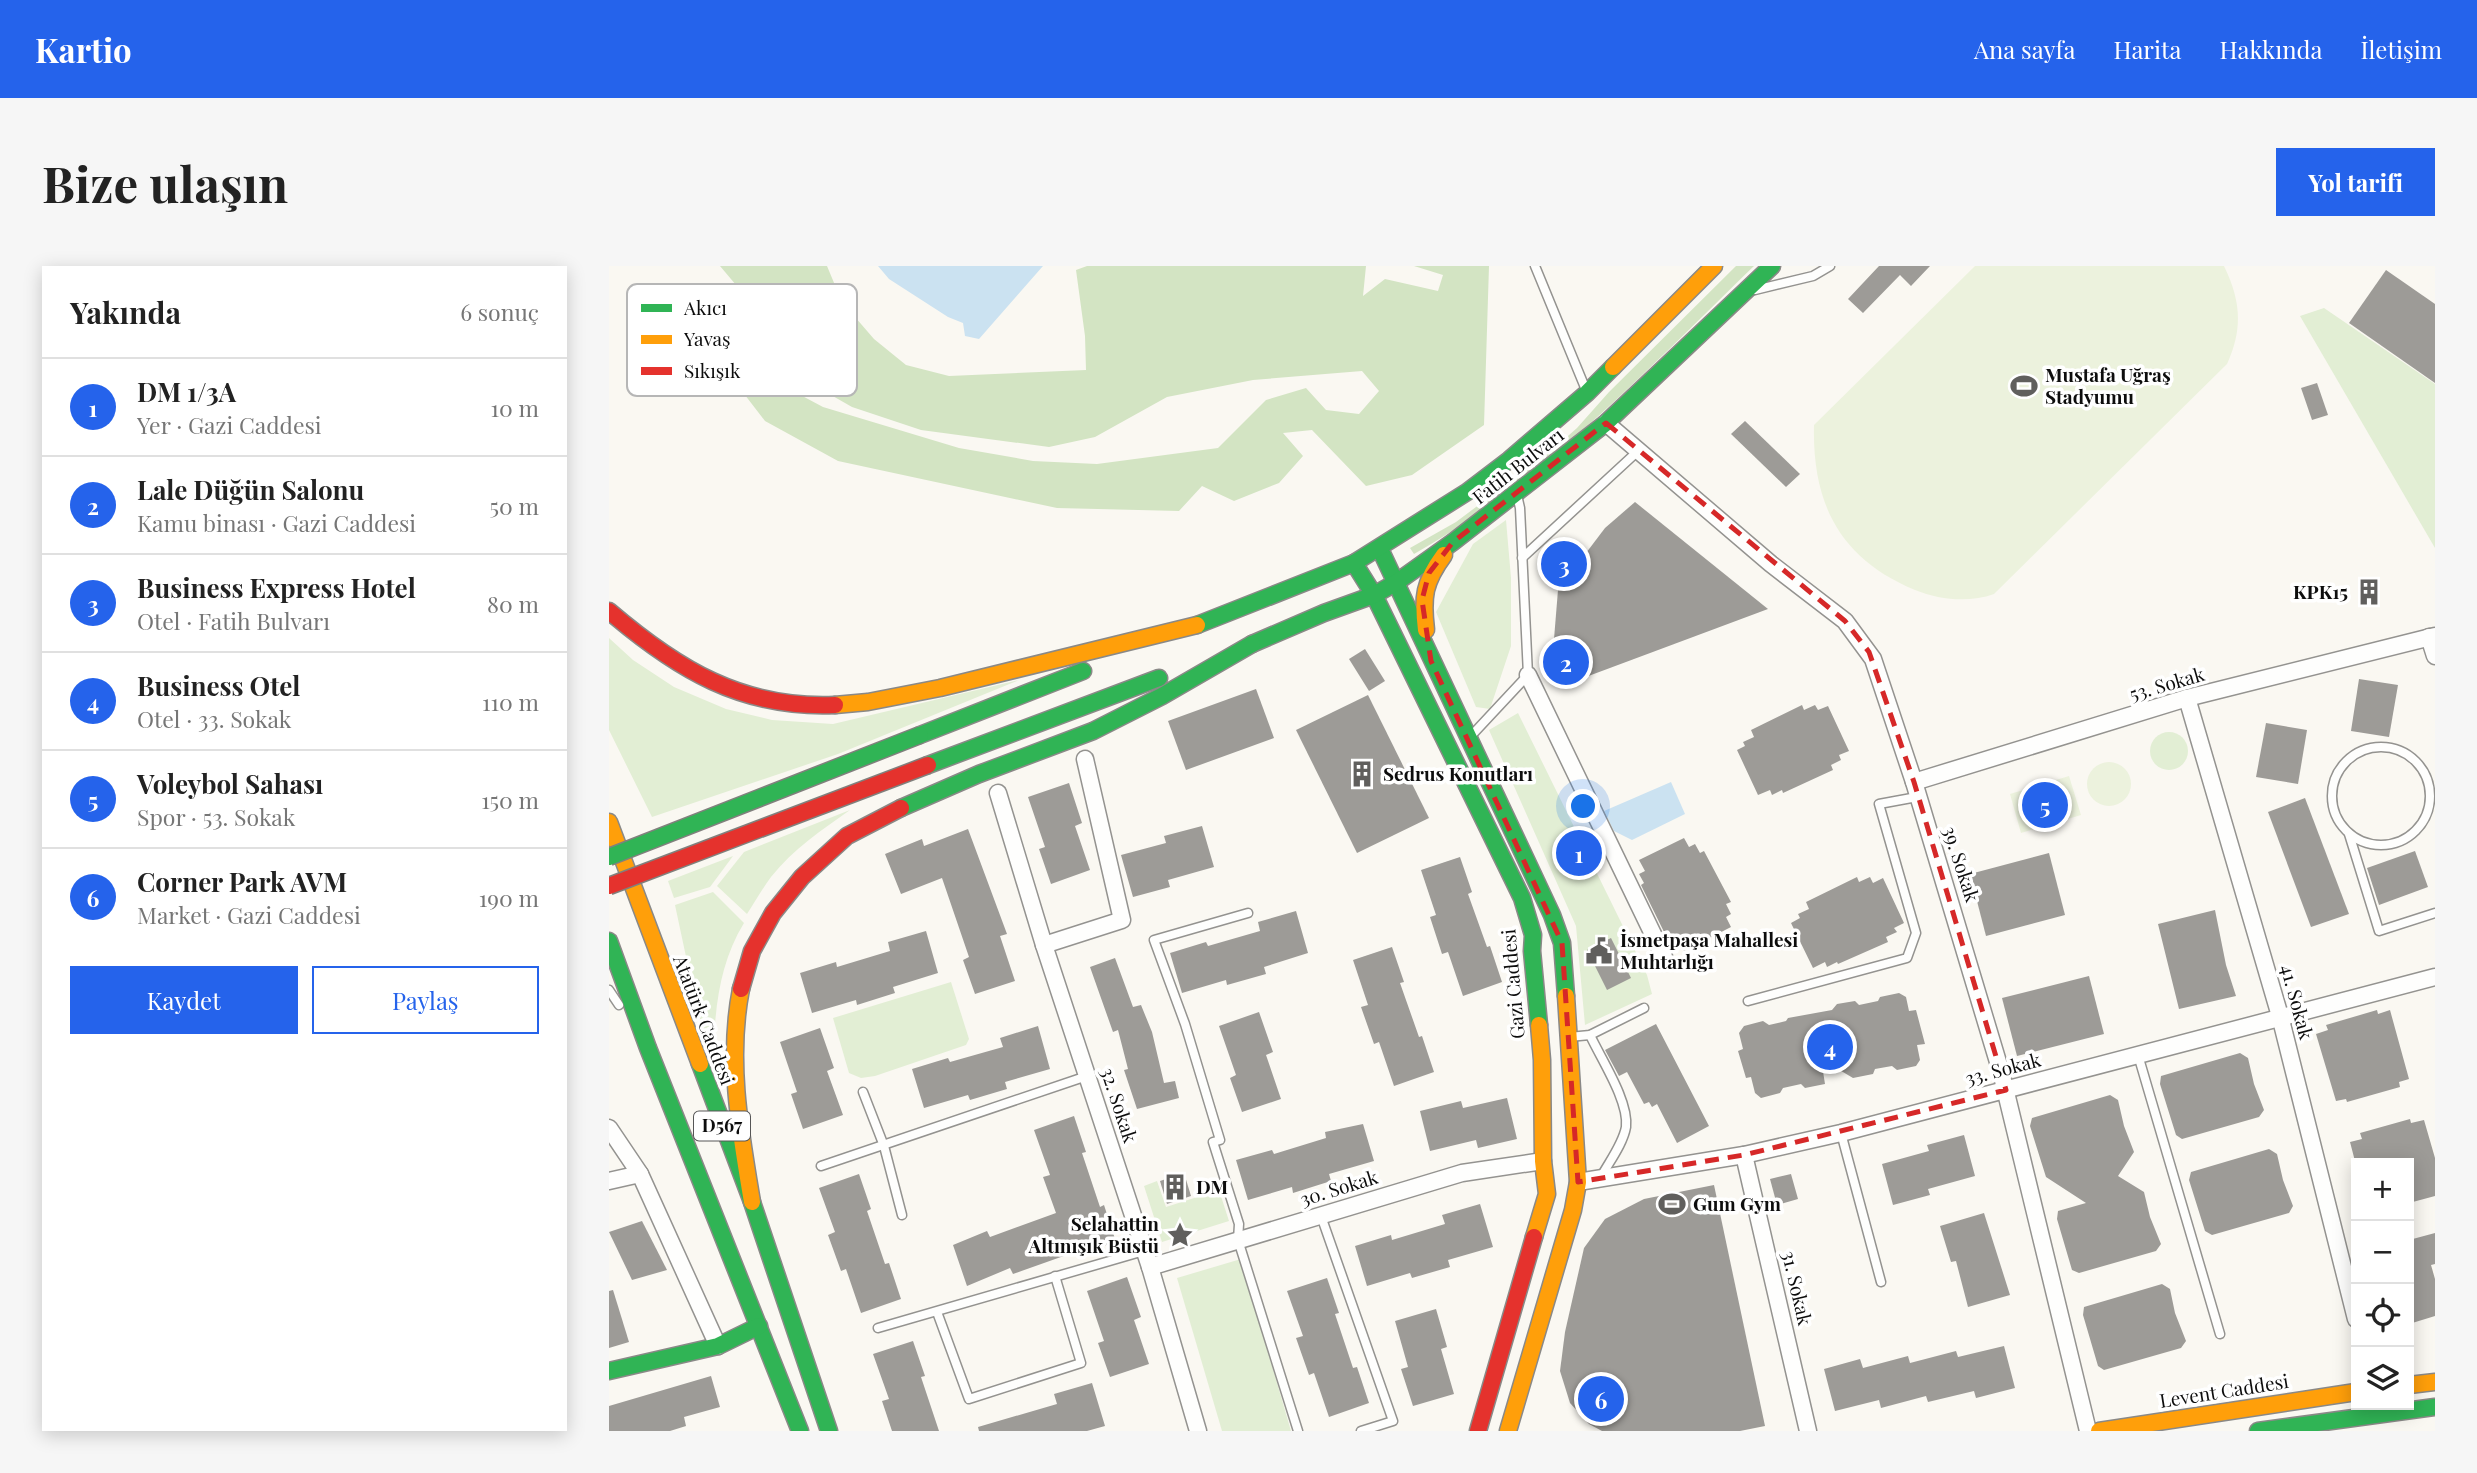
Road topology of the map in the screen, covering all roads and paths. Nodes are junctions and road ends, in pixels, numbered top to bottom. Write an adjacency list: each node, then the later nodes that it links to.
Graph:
1 (1535, 266): 6 (lane)
2 (1714, 266): 6 (main road, Fatih Bulvarı)
3 (1772, 266): 5 (main road, Fatih Bulvarı)
4 (1830, 266): 5 (lane)
5 (1745, 292): 7 (main road, Fatih Bulvarı)
6 (1587, 393): 11 (main road, Fatih Bulvarı)
7 (1606, 423): 8 (street, 39. Sokak); 9 (main road, Fatih Bulvarı)
8 (1639, 450): 12 (lane); 27 (street, 39. Sokak)
9 (1517, 495): 10 (main road, Fatih Bulvarı); 12 (lane)
10 (1453, 542): 14 (main road, Fatih Bulvarı); 21 (main road)
11 (1380, 549): 13 (main road, Fatih Bulvarı); 14 (main road)
12 (1522, 558): 22 (lane)
13 (1354, 563): 15 (main road, Gazi Caddesi); 17 (main road, Fatih Bulvarı)
14 (1397, 582): 15 (main road, Fatih Bulvarı); 21 (main road)
15 (1374, 594): 19 (main road, Fatih Bulvarı); 55 (main road, Gazi Caddesi)
16 (609, 611): 17 (main road)
17 (1197, 625): 32 (main road, bridge)
18 (2432, 636): 20 (street); 23 (street, 53. Sokak)
19 (1252, 644): 33 (main road, bridge); 61 (main road)
20 (2435, 656)
21 (1431, 660): 24 (main road)
22 (1528, 675): 24 (lane); 38 (street)
23 (2187, 698): 27 (street, 53. Sokak); 43 (street, 41. Sokak)
24 (1469, 738): 45 (main road)
25 (1085, 759): 37 (street)
26 (2430, 789): 29 (lane); 31 (lane); 31 (lane)
27 (1916, 790): 41 (lane); 49 (street, 39. Sokak)
28 (998, 793): 37 (street, 32. Sokak)
29 (2435, 798)
30 (609, 822): 61 (main road, Atatürk Caddesi / D567)
31 (2349, 834): 35 (lane)
32 (609, 857)
33 (609, 886)
34 (1248, 913): 64 (lane)
35 (2435, 913)
36 (609, 941): 46 (main road, D567)
37 (1044, 945): 48 (street, 32. Sokak)
38 (1664, 957)
39 (2435, 977): 43 (street, 33. Sokak)
40 (609, 990): 46 (lane)
41 (1748, 1001)
42 (1644, 1009): 44 (lane)
43 (2280, 1016): 47 (street, 33. Sokak); 69 (street, 41. Sokak)
44 (1590, 1035): 45 (lane); 58 (lane)
45 (1569, 1037): 60 (main road)
46 (648, 1048): 71 (main road, D567)
47 (2138, 1055): 49 (street, 33. Sokak); 73 (lane)
48 (1087, 1076): 53 (lane); 65 (street, 32. Sokak)
49 (2006, 1090): 52 (street, 33. Sokak); 89 (street, 39. Sokak)
50 (863, 1093): 53 (lane)
51 (609, 1128): 57 (street)
52 (1841, 1133): 54 (street, 33. Sokak); 68 (lane)
53 (884, 1146): 56 (lane); 62 (lane)
54 (1744, 1155): 58 (street, 33. Sokak); 88 (street, 31. Sokak)
55 (1543, 1161): 63 (street, 30. Sokak); 86 (main road, Gazi Caddesi)
56 (821, 1166)
57 (640, 1174): 59 (street); 74 (street)
58 (1601, 1177): 60 (street, 33. Sokak)
59 (609, 1181)
60 (1578, 1182): 87 (main road)
61 (752, 1202): 82 (main road, Atatürk Caddesi / D567)
62 (902, 1215)
63 (1321, 1216): 64 (street, 30. Sokak); 85 (lane)
64 (1238, 1240): 66 (street, 30. Sokak); 84 (lane)
65 (1144, 1251): 66 (street, 32. Sokak); 67 (lane)
66 (1150, 1267): 83 (street, 32. Sokak)
67 (1055, 1276): 70 (lane); 70 (lane)
68 (1881, 1282)
69 (2351, 1299)
70 (937, 1312): 72 (lane)
71 (759, 1326): 74 (main road); 81 (main road, D567)
72 (878, 1328)
73 (2220, 1334)
74 (717, 1346): 75 (main road)
75 (609, 1371)
76 (2435, 1382): 77 (main road)
77 (2414, 1384)
78 (2351, 1393): 90 (main road, Levent Caddesi)
79 (2435, 1407): 80 (main road)
80 (2340, 1425): 91 (main road)
81 (800, 1431)
82 (829, 1431)
83 (1198, 1431)
84 (1298, 1431)
85 (1361, 1431)
86 (1478, 1431)
87 (1508, 1431)
88 (1808, 1431)
89 (2088, 1431)
90 (2098, 1431)
91 (2258, 1431)

